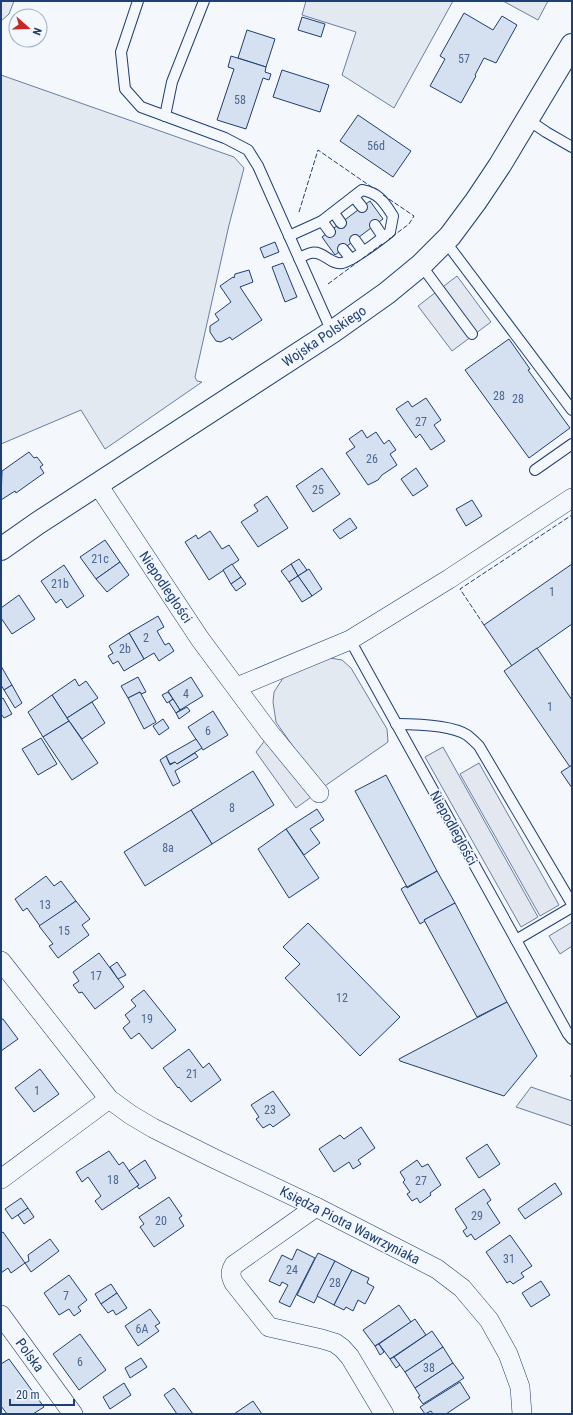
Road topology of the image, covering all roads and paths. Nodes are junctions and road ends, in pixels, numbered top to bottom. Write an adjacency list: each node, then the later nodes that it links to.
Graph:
1 (138, 1): 4 (lane)
2 (204, 1): 4 (lane)
3 (572, 45): 5 (street, Wojska Polskiego)
4 (164, 116): 14 (lane)
5 (527, 119): 6 (lane); 17 (street, Wojska Polskiego)
6 (572, 147)
7 (354, 197): 8 (lane); 9 (lane); 15 (lane)
8 (362, 207)
9 (334, 213): 10 (lane); 11 (lane)
10 (322, 221): 13 (lane); 14 (lane)
11 (341, 223)
12 (376, 225): 15 (lane)
13 (330, 232)
14 (290, 236): 20 (lane)
15 (383, 237): 19 (lane)
16 (355, 240): 19 (lane)
17 (445, 241): 22 (street, Wojska Polskiego); 25 (lane)
18 (343, 249): 21 (lane)
19 (363, 251): 21 (lane)
20 (299, 258): 21 (lane); 23 (lane)
21 (351, 259)
22 (421, 265): 23 (street, Wojska Polskiego); 24 (lane)
23 (332, 332): 28 (street, Wojska Polskiego)
24 (472, 334)
25 (572, 410)
26 (572, 444): 27 (lane)
27 (535, 470)
28 (98, 485): 30 (street, Wojska Polskiego); 32 (street, Niepodległości)
29 (572, 498): 31 (street)
30 (1, 549)
31 (350, 640): 32 (street); 33 (lane, Niepodległości)
32 (237, 688): 34 (street, Niepodległości)
33 (396, 724): 35 (lane); 37 (lane, Niepodległości)
34 (319, 793)
35 (572, 904)
36 (572, 907): 37 (lane)
37 (516, 940): 39 (lane, Niepodległości)
38 (1, 961): 40 (street, Księdza Piotra Wawrzyniaka)
39 (572, 1039)
40 (109, 1099): 41 (street); 42 (street, Księdza Piotra Wawrzyniaka)
41 (1, 1179)
42 (316, 1207): 45 (street); 46 (street, Księdza Piotra Wawrzyniaka)
43 (1, 1315): 44 (street, Polska)
44 (73, 1414)
45 (384, 1414)
46 (522, 1414)

